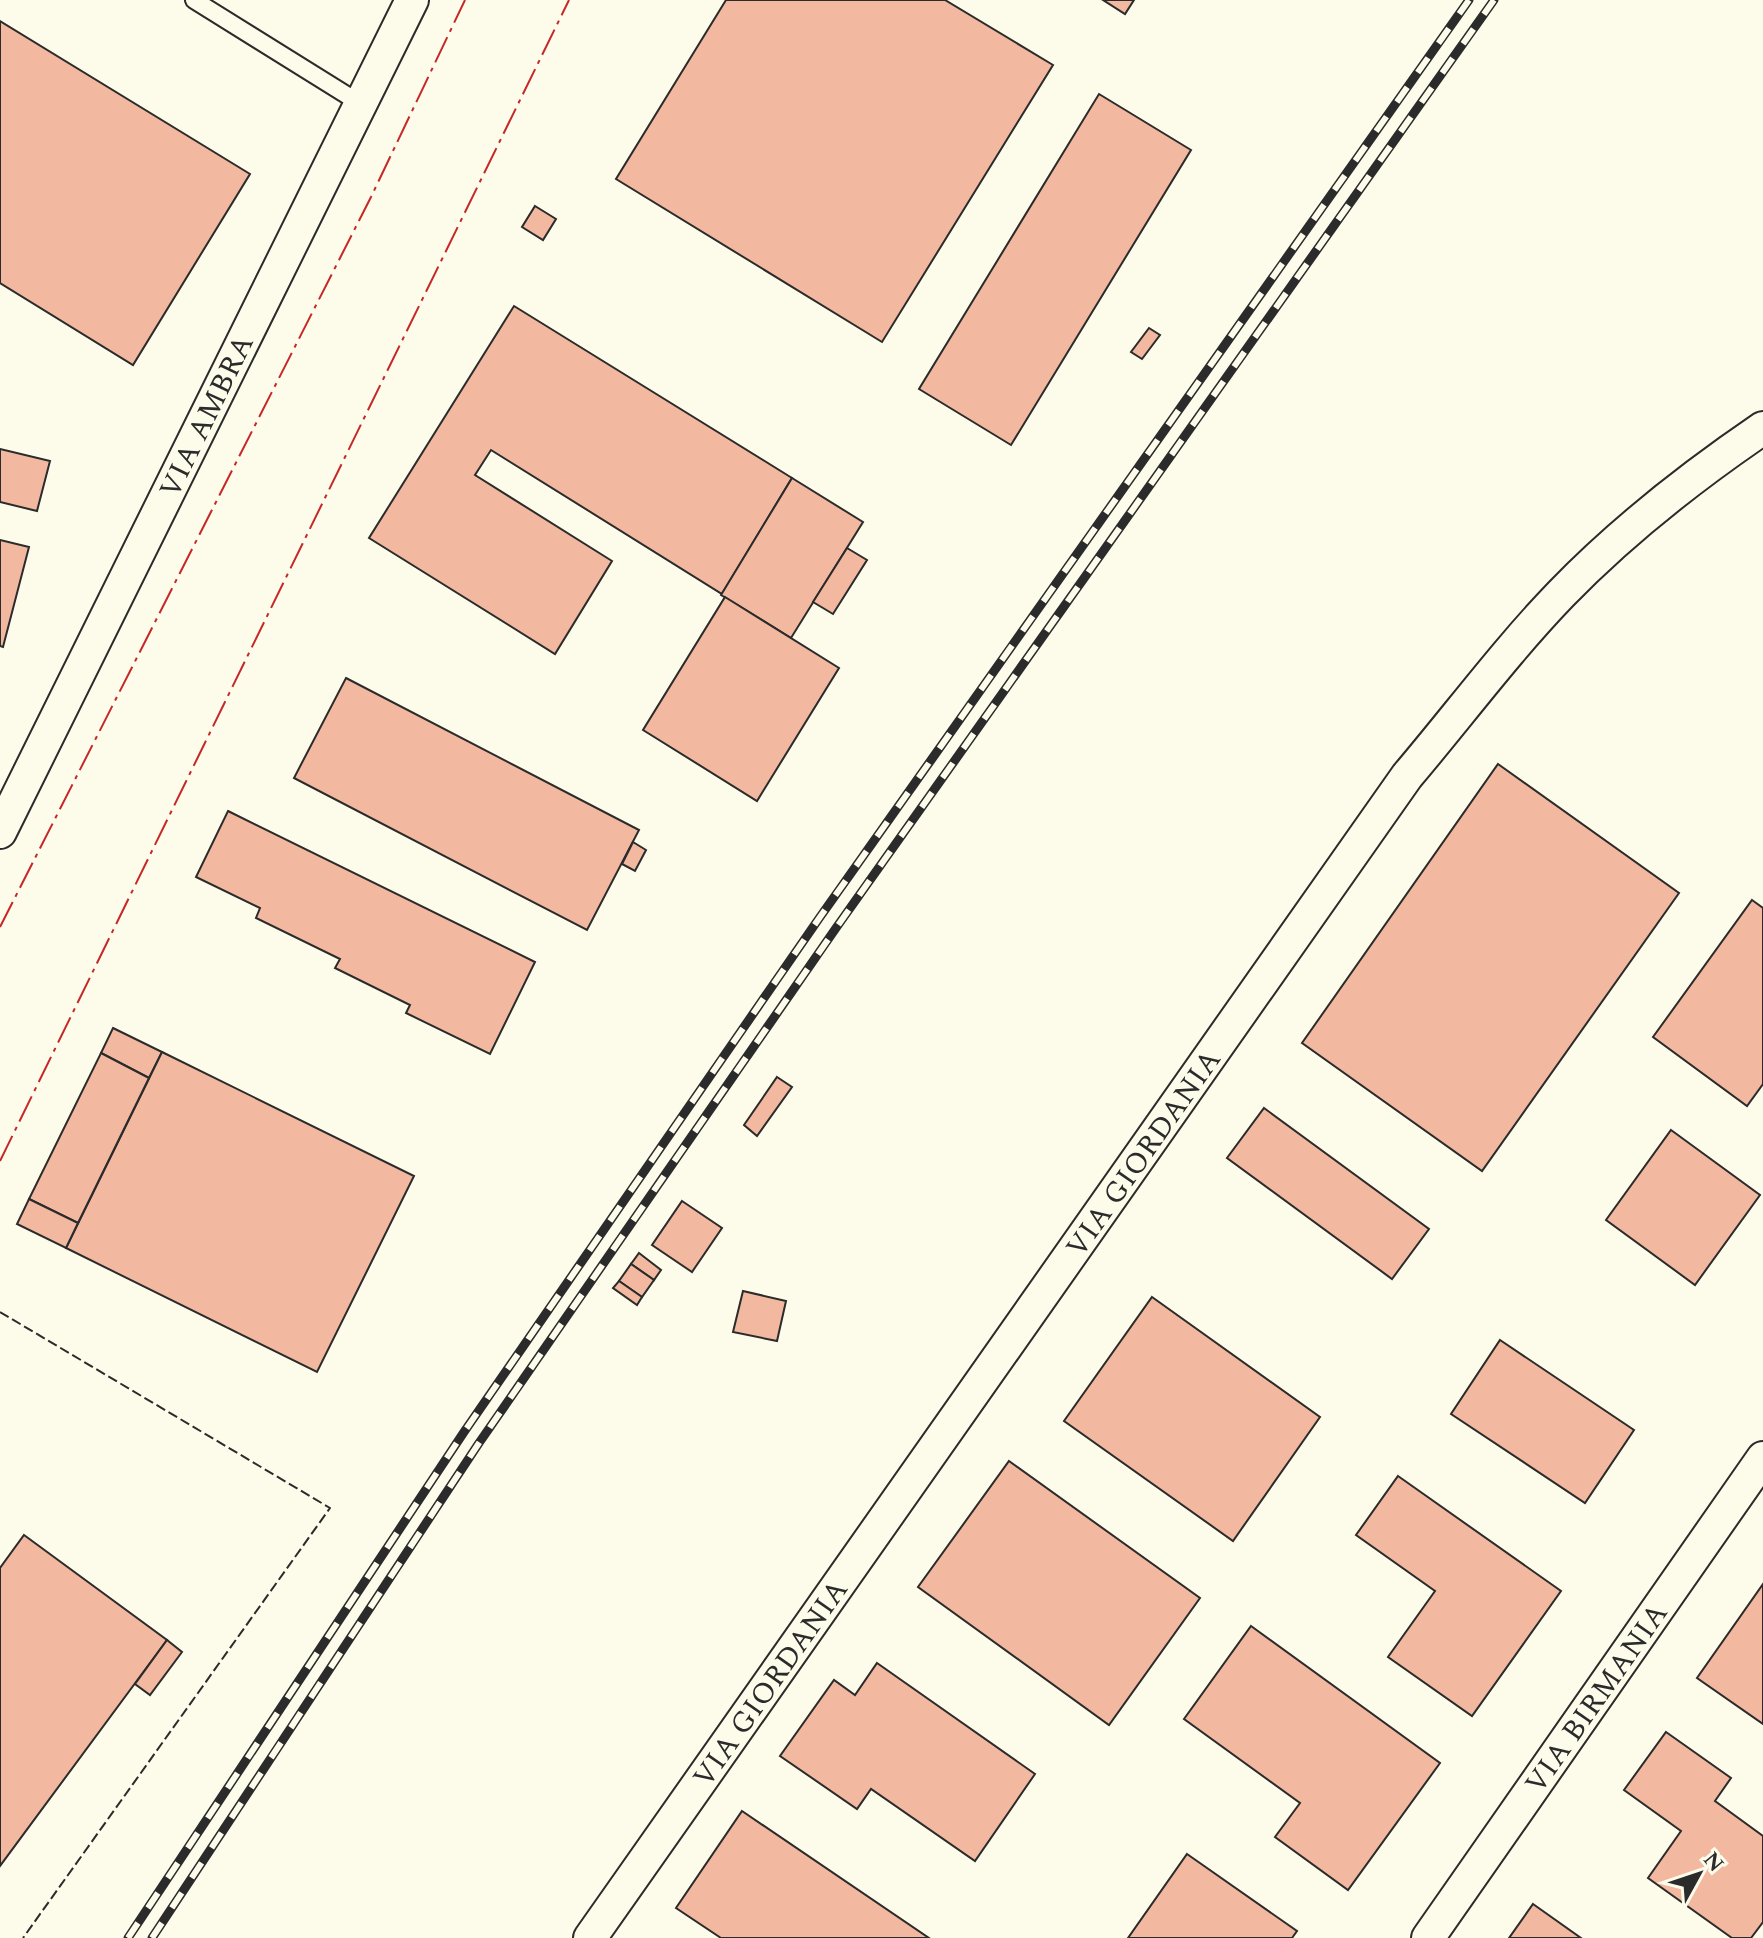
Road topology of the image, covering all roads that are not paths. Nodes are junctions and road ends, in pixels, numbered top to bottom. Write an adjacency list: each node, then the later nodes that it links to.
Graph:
1 (194, 0): 3 (lane)
2 (412, 0): 3 (street, VIA AMBRA)
3 (361, 104): 5 (street, VIA AMBRA)
4 (1763, 428): 7 (street, VIA GIORDANIA)
5 (0, 832)
6 (1763, 1458): 8 (street, VIA BIRMANIA)
7 (590, 1938)
8 (1428, 1938)

